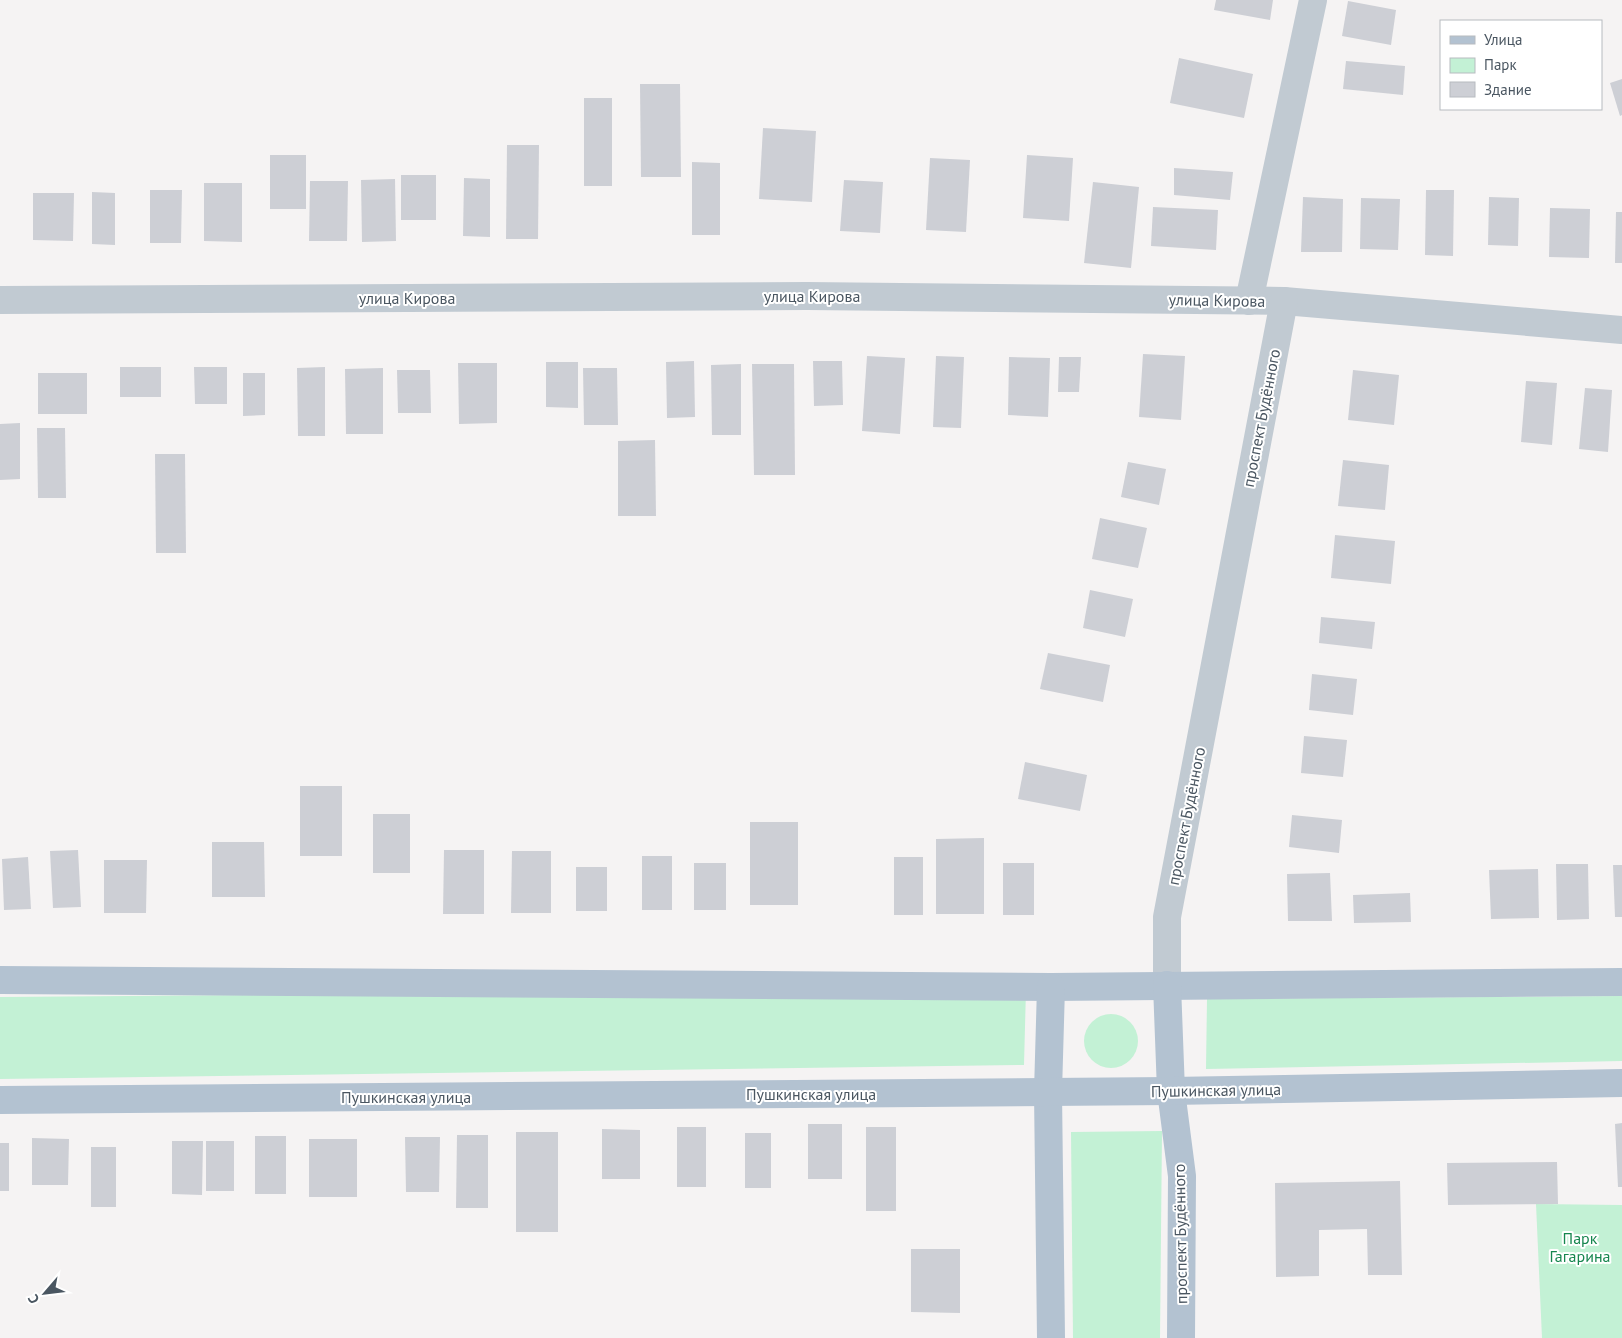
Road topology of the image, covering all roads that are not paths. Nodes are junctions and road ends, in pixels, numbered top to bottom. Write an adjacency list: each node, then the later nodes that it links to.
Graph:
1 (1313, 0): 3 (street)
2 (0, 300): 3 (street, улица Кирова)
3 (1249, 301): 4 (street, улица Кирова)
4 (1284, 301): 5 (street, улица Кирова); 8 (street, проспект Будённого)
5 (1622, 330)
6 (0, 980): 9 (main road)
7 (1622, 982): 8 (main road)
8 (1167, 985): 9 (main road); 11 (main road, проспект Будённого)
9 (1050, 986): 12 (main road)
10 (1622, 1083): 11 (main road, Пушкинская улица)
11 (1171, 1091): 12 (main road, Пушкинская улица); 15 (main road, проспект Будённого)
12 (1048, 1092): 13 (main road, Пушкинская улица); 14 (main road)
13 (0, 1100)
14 (1051, 1338)
15 (1181, 1338)

